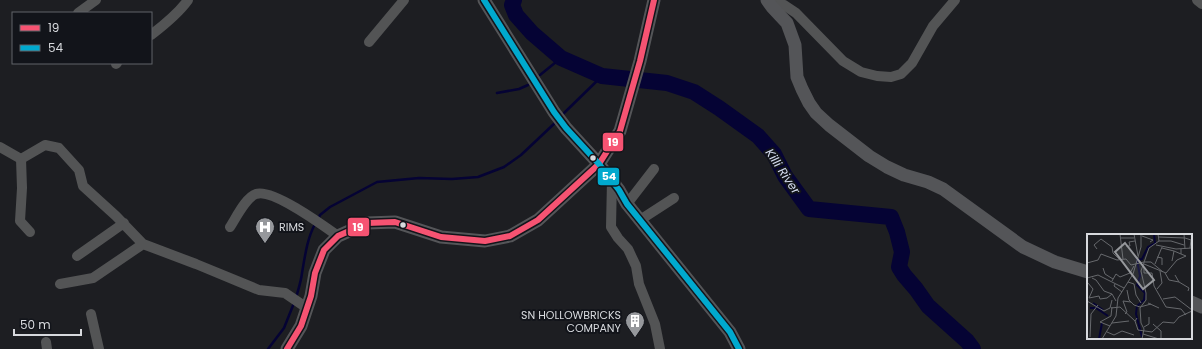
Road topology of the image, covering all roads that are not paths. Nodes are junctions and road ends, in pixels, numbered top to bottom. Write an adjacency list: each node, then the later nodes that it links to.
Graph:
1 (96, 0): 10 (street)
2 (188, 0): 11 (street)
3 (404, 0): 12 (street)
4 (484, 0): 15 (main road)
5 (654, 0): 15 (main road)
6 (955, 0): 8 (street)
7 (1197, 0): 9 (street)
8 (768, 1): 27 (main road)
9 (1202, 4)
10 (79, 12)
11 (152, 35)
12 (369, 42)
13 (0, 147): 14 (street)
14 (21, 159): 21 (street); 23 (street)
15 (599, 164): 17 (main road); 24 (main road)
16 (654, 169): 19 (street)
17 (612, 180): 19 (main road); 35 (street)
18 (674, 198): 20 (street)
19 (627, 204): 20 (main road)
20 (640, 220): 36 (main road)
21 (124, 224): 25 (street); 26 (street)
22 (230, 227): 24 (street)
23 (30, 232)
24 (338, 236): 31 (main road)
25 (142, 244): 28 (street); 31 (street)
26 (77, 256)
27 (1087, 272)
28 (60, 284)
29 (1192, 302): 30 (main road)
30 (1202, 307)
31 (307, 308): 34 (main road)
32 (91, 314): 33 (street)
33 (99, 349)
34 (287, 349)
35 (660, 349)
36 (740, 349)

